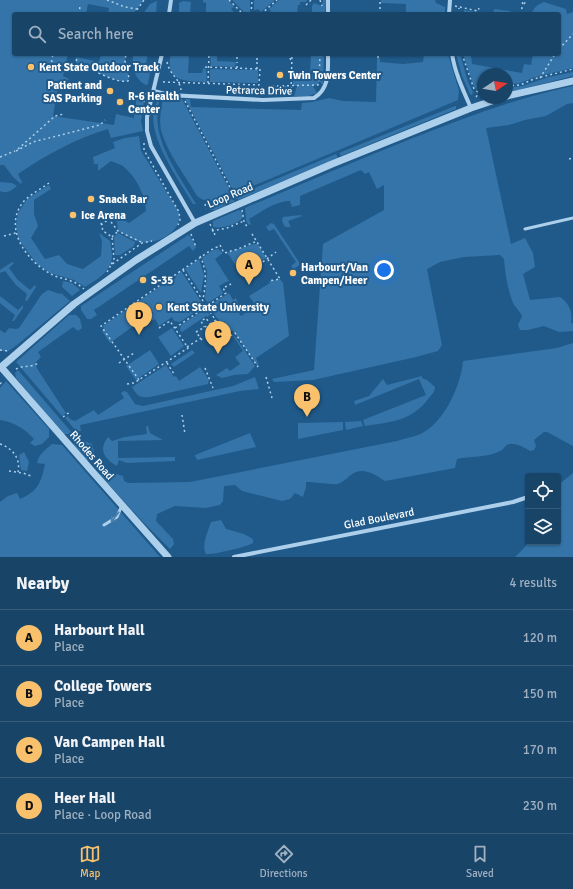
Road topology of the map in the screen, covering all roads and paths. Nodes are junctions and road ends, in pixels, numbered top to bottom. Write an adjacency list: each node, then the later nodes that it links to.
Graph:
1 (107, 0): 22 (path)
2 (144, 0): 22 (path)
3 (171, 0): 25 (street)
4 (229, 0): 26 (path)
5 (252, 0): 27 (path)
6 (277, 0): 28 (path)
7 (311, 0): 15 (path)
8 (320, 0): 18 (path)
9 (328, 0): 29 (street)
10 (380, 0): 30 (path)
11 (450, 0): 31 (street)
12 (523, 0): 16 (path)
13 (527, 0): 16 (path)
14 (462, 4): 20 (path)
15 (306, 5)
16 (522, 5): 33 (path)
17 (80, 6): 23 (path)
18 (322, 6)
19 (455, 6): 20 (path)
20 (460, 7): 21 (path); 32 (path)
21 (479, 8)
22 (137, 9): 24 (path)
23 (79, 12)
24 (135, 12)
25 (169, 12)
26 (240, 12)
27 (251, 12)
28 (263, 12)
29 (328, 12)
30 (380, 12)
31 (449, 12)
32 (459, 12)
33 (521, 12)
34 (573, 34): 35 (path)
35 (561, 47)
36 (54, 56): 52 (path)
37 (77, 56): 38 (path)
38 (126, 56)
39 (162, 56): 66 (street)
40 (209, 56): 54 (path)
41 (288, 56): 50 (path)
42 (292, 56): 50 (path)
43 (320, 56): 64 (path)
44 (328, 56): 72 (street, Petrarca Drive)
45 (452, 56): 75 (street)
46 (463, 56): 68 (path)
47 (554, 56): 58 (path)
48 (257, 57): 56 (path)
49 (237, 59): 55 (path)
50 (291, 60): 64 (path)
51 (167, 62): 61 (path)
52 (44, 65)
53 (203, 67): 54 (path)
54 (208, 67): 55 (path); 62 (path)
55 (237, 68): 56 (path)
56 (257, 69): 62 (path)
57 (573, 70): 58 (path)
58 (540, 78): 65 (path)
59 (573, 81): 70 (street)
60 (163, 82): 61 (path)
61 (180, 82): 62 (path); 67 (path)
62 (208, 83)
63 (272, 86): 64 (path)
64 (290, 86): 72 (path)
65 (513, 86)
66 (154, 91): 72 (street, Petrarca Drive); 92 (street)
67 (181, 91)
68 (477, 91)
69 (140, 92): 74 (path)
70 (513, 95)
71 (184, 100): 84 (path)
72 (291, 100)
73 (482, 104): 75 (street, Loop Road)
74 (143, 108)
75 (470, 108): 92 (street, Loop Road)
76 (64, 114): 79 (path)
77 (104, 120): 79 (path)
78 (144, 141): 88 (path)
79 (16, 151): 80 (path)
80 (0, 157)
81 (573, 158): 82 (path)
82 (570, 159)
83 (49, 183): 99 (path)
84 (237, 201)
85 (205, 204): 86 (path)
86 (206, 209)
87 (242, 210): 91 (path)
88 (180, 218): 90 (path); 94 (path)
89 (573, 218): 96 (lane)
90 (182, 220)
91 (244, 221): 95 (path); 98 (path)
92 (195, 223): 140 (street, Loop Road)
93 (210, 223): 98 (path)
94 (178, 225)
95 (247, 227)
96 (525, 229)
97 (118, 231): 103 (path); 103 (path); 107 (path)
98 (212, 231): 104 (path)
99 (16, 233): 102 (path); 122 (path)
100 (191, 234): 110 (path)
101 (252, 234): 106 (path)
102 (4, 236)
103 (112, 237): 113 (path)
104 (216, 237)
105 (154, 241): 108 (path)
106 (257, 241): 112 (path); 115 (path)
107 (138, 242): 108 (path); 109 (path)
108 (142, 242): 109 (path)
109 (136, 247): 114 (path)
110 (196, 247)
111 (276, 252): 115 (path)
112 (200, 257): 118 (path); 123 (path)
113 (114, 258): 114 (path); 117 (path)
114 (120, 258): 117 (path)
115 (267, 259): 116 (path); 120 (path)
116 (252, 264)
117 (111, 265): 119 (path)
118 (182, 269): 123 (path); 136 (path)
119 (104, 277)
120 (269, 281)
121 (231, 284): 124 (path)
122 (84, 289)
123 (203, 299): 124 (path)
124 (207, 306): 125 (path); 129 (path)
125 (216, 320): 126 (path); 130 (path)
126 (210, 324): 127 (path); 127 (path)
127 (204, 327): 132 (path)
128 (159, 328): 129 (path)
129 (175, 328): 132 (path)
130 (227, 338): 131 (path); 141 (path)
131 (220, 343)
132 (187, 347): 137 (path)
133 (12, 348): 134 (path)
134 (0, 350)
135 (134, 353): 136 (path)
136 (124, 359): 139 (path); 147 (path)
137 (167, 362): 144 (path); 147 (path)
138 (38, 363): 143 (path)
139 (119, 363)
140 (0, 367): 161 (street, Rhodes Road)
141 (258, 367)
142 (205, 368): 150 (path)
143 (16, 369)
144 (174, 374)
145 (266, 377): 151 (path)
146 (5, 380): 148 (path)
147 (139, 380): 149 (path)
148 (0, 384)
149 (127, 384)
150 (213, 388)
151 (272, 398)
152 (71, 411): 154 (path)
153 (182, 415): 155 (path)
154 (63, 417)
155 (185, 434)
156 (0, 444): 158 (path)
157 (9, 471): 158 (path)
158 (18, 472): 159 (path)
159 (31, 476)
160 (525, 499): 164 (street, Glad Boulevard)
161 (122, 505): 162 (lane, one-way to 162); 163 (street, Rhodes Road)
162 (104, 525)
163 (168, 557)
164 (234, 557)

